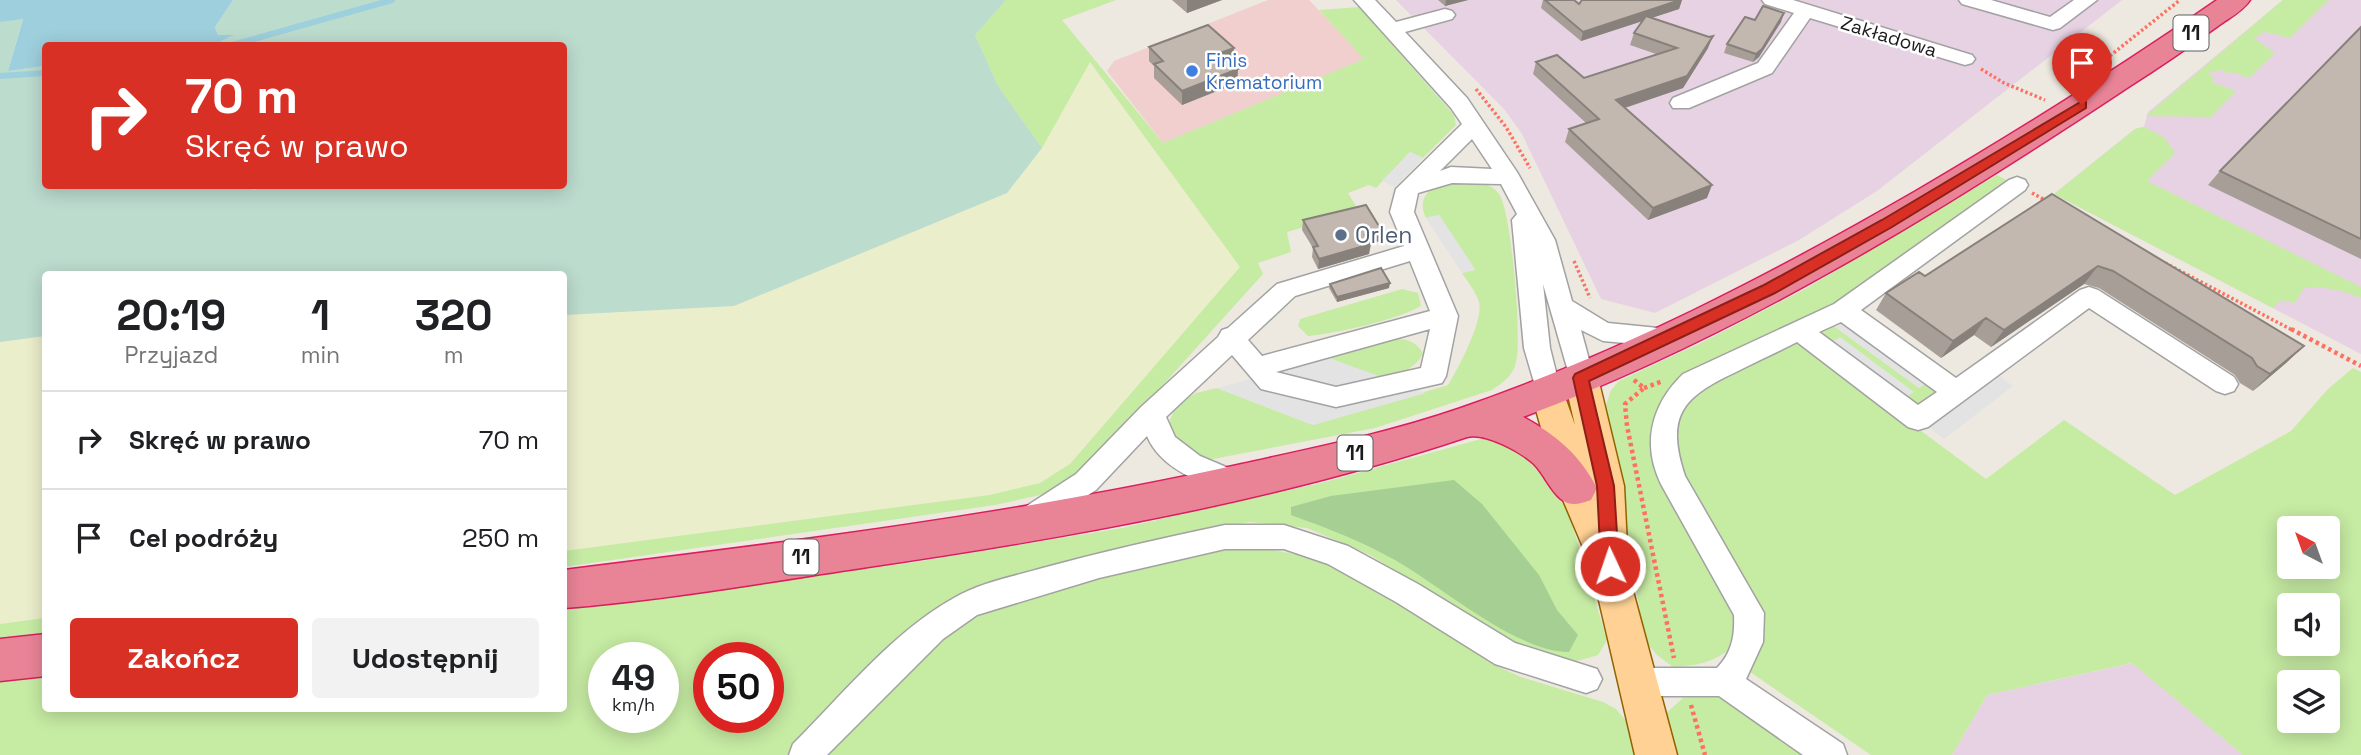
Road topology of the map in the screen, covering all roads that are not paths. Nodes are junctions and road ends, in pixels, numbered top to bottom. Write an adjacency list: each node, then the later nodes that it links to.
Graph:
1 (1364, 0): 9 (street)
2 (1772, 0): 7 (street, Zakładowa)
3 (1969, 0): 5 (street)
4 (2236, 0): 23 (highway, 11)
5 (2076, 2)
6 (1832, 8): 7 (street, Zakładowa); 10 (street, Zakładowa)
7 (1806, 10): 11 (street)
8 (1445, 15): 9 (street)
9 (1393, 29): 12 (street)
10 (1965, 59)
11 (1681, 103)
12 (1475, 124): 13 (street); 15 (street)
13 (1509, 177): 15 (street); 16 (street)
14 (2017, 185): 19 (street)
15 (1406, 189): 17 (street)
16 (1522, 201): 18 (street); 26 (street)
17 (1418, 250): 20 (street); 22 (street)
18 (1560, 304): 23 (street); 26 (street)
19 (1843, 310): 21 (street); 27 (street)
20 (1445, 316): 24 (street); 24 (street)
21 (1800, 331): 27 (street); 38 (street)
22 (1231, 337): 24 (street); 28 (street)
23 (1669, 337): 26 (highway, 11)
24 (1257, 367)
25 (2225, 384): 27 (street)
26 (1564, 385): 29 (highway, 11); 31 (main road); 33 (main road)
27 (1956, 392)
28 (1151, 414): 30 (street); 32 (street)
29 (1474, 419): 30 (highway, 11); 31 (highway)
30 (1235, 483): 32 (highway, 11)
31 (1576, 488): 33 (main road)
32 (1011, 527): 34 (highway, 11)
33 (1610, 566): 39 (main road)
34 (567, 589)
35 (42, 655): 36 (highway)
36 (0, 660)
37 (1586, 679): 40 (street)
38 (1724, 681): 39 (street); 42 (street)
39 (1640, 682): 41 (main road)
40 (805, 755)
41 (1656, 755)
42 (1831, 755)

